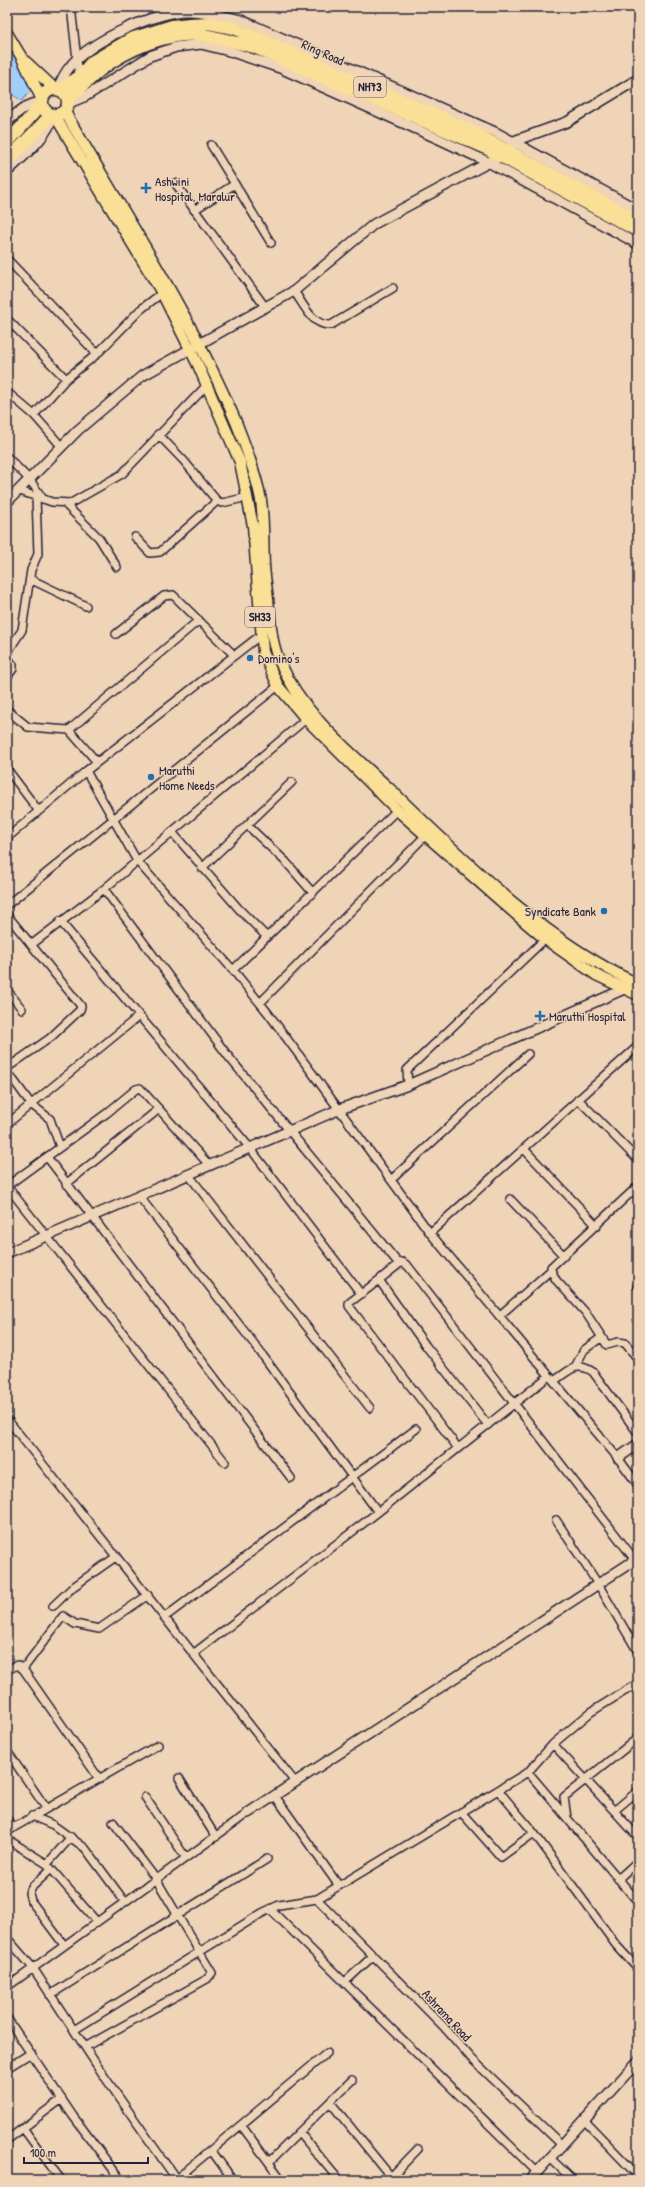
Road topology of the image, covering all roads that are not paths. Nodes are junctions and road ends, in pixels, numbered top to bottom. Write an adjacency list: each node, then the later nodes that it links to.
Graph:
1 (72, 7): 6 (street)
2 (151, 26): 6 (street); 7 (highway, Ring Road / NH73); 16 (highway, Ring Road / NH73)
3 (7, 33): 4 (main road)
4 (11, 48): 5 (main road)
5 (22, 58): 10 (main road); 11 (main road)
6 (77, 59): 7 (street); 10 (street)
7 (79, 77): 10 (highway, Ring Road / NH73)
8 (317, 79): 12 (highway, Ring Road / NH73); 16 (highway, Ring Road / NH73); 18 (street)
9 (638, 79): 16 (street)
10 (57, 89): 11 (highway, NH73); 12 (highway)
11 (42, 102): 12 (highway); 13 (street); 14 (highway, NH73)
12 (60, 110): 17 (highway, Ring Road / NH73); 19 (street); 31 (main road, SH33); 34 (main road, SH33)
13 (7, 122)
14 (7, 143)
15 (211, 145): 21 (street)
16 (508, 150): 18 (street); 23 (street); 24 (highway, Ring Road / NH73); 25 (highway, Ring Road / NH73)
17 (7, 161)
18 (488, 162): 27 (street); 30 (street)
19 (7, 172)
20 (175, 183): 22 (street)
21 (235, 184): 22 (street); 26 (street)
22 (194, 210): 32 (street)
23 (638, 210)
24 (638, 221)
25 (638, 231)
26 (271, 243)
27 (638, 244)
28 (7, 259): 35 (street)
29 (392, 288): 30 (street)
30 (294, 290): 32 (street)
31 (162, 293): 34 (main road, SH33); 35 (street)
32 (266, 308): 34 (street)
33 (7, 319): 36 (street)
34 (195, 347): 37 (main road, SH33); 41 (street); 87 (main road, SH33)
35 (97, 354): 36 (street)
36 (66, 379): 39 (street)
37 (207, 385): 40 (street); 45 (main road, SH33)
38 (7, 392): 39 (street)
39 (34, 415): 41 (street)
40 (158, 434): 47 (street); 49 (street)
41 (62, 447): 43 (street)
42 (7, 457): 43 (street)
43 (30, 480): 44 (street); 46 (street)
44 (20, 491): 46 (street); 48 (street)
45 (248, 497): 47 (street); 56 (main road, SH33)
46 (40, 498): 49 (street); 52 (street)
47 (217, 501): 50 (street)
48 (7, 502)
49 (64, 503): 51 (street)
50 (136, 538)
51 (117, 566)
52 (30, 579): 53 (street); 57 (street)
53 (86, 606)
54 (199, 620): 55 (street); 58 (street); 64 (street)
55 (116, 634)
56 (262, 634): 58 (street); 61 (main road, SH33)
57 (7, 654)
58 (234, 655): 65 (street)
59 (7, 657): 60 (street)
60 (7, 676)
61 (278, 686): 63 (main road, SH33); 71 (street)
62 (7, 710): 64 (street)
63 (306, 719): 70 (main road, SH33); 73 (street)
64 (69, 730): 65 (street)
65 (97, 762): 66 (street)
66 (86, 771): 69 (street); 71 (street)
67 (8, 772): 69 (street)
68 (292, 782): 72 (street)
69 (38, 810): 75 (street)
70 (397, 810): 74 (main road, SH33); 79 (street)
71 (112, 818): 76 (street); 80 (street)
72 (247, 825): 77 (street); 79 (street)
73 (172, 832): 76 (street); 77 (street)
74 (426, 835): 84 (main road, SH33); 91 (street)
75 (7, 838)
76 (137, 862): 78 (street); 86 (street)
77 (202, 868): 83 (street)
78 (104, 889): 82 (street); 104 (street)
79 (313, 893): 83 (street)
80 (7, 905)
81 (7, 915): 85 (street)
82 (60, 921): 85 (street); 93 (street)
83 (267, 937): 86 (street)
84 (545, 939): 88 (main road, SH33); 98 (street)
85 (31, 944): 96 (street)
86 (233, 970): 91 (street)
87 (636, 983): 88 (street)
88 (627, 989): 90 (main road, SH33); 98 (street)
89 (7, 990): 92 (street)
90 (638, 995)
91 (260, 1003): 102 (street)
92 (22, 1009)
93 (139, 1016): 100 (street); 106 (street)
94 (638, 1046): 99 (street)
95 (528, 1054): 112 (street)
96 (7, 1068)
97 (9, 1078): 100 (street)
98 (408, 1085): 102 (street)
99 (578, 1099): 107 (street); 109 (street)
100 (31, 1104): 103 (street); 105 (street)
101 (159, 1109): 105 (street); 110 (street); 113 (street)
102 (340, 1109): 104 (street); 112 (street)
103 (7, 1124)
104 (290, 1130): 106 (street); 124 (street)
105 (60, 1147): 108 (street)
106 (250, 1148): 110 (street); 127 (street)
107 (524, 1149): 119 (street); 120 (street)
108 (47, 1157): 113 (street); 114 (street)
109 (638, 1160)
110 (210, 1166): 111 (street)
111 (188, 1174): 116 (street); 134 (street)
112 (391, 1180): 120 (street)
113 (66, 1184): 118 (street)
114 (7, 1186): 121 (street)
115 (638, 1186): 119 (street)
116 (139, 1196): 118 (street); 143 (street)
117 (510, 1199): 123 (street)
118 (91, 1216): 121 (street); 144 (street)
119 (597, 1226): 123 (street)
120 (430, 1233): 128 (street)
121 (47, 1236): 122 (street); 142 (street)
122 (7, 1253)
123 (564, 1256): 125 (street)
124 (399, 1264): 126 (street); 133 (street)
125 (551, 1270): 128 (street); 129 (street)
126 (379, 1280): 127 (street); 136 (street)
127 (361, 1294): 140 (street)
128 (499, 1316): 132 (street)
129 (602, 1337): 130 (street); 131 (street)
130 (638, 1359)
131 (575, 1367): 132 (street); 138 (street)
132 (552, 1379): 133 (street); 141 (street)
133 (513, 1404): 136 (street); 149 (street)
134 (370, 1408)
135 (7, 1419): 148 (street)
136 (488, 1425): 140 (street)
137 (416, 1429): 143 (street)
138 (638, 1433)
139 (638, 1444): 141 (street)
140 (458, 1448): 146 (street)
141 (618, 1458): 145 (street)
142 (225, 1462)
143 (353, 1477): 146 (street); 153 (street)
144 (291, 1478)
145 (638, 1485)
146 (378, 1512): 155 (street)
147 (556, 1520): 150 (street)
148 (117, 1556): 151 (street); 152 (street)
149 (637, 1559): 150 (street)
150 (598, 1584): 154 (street); 167 (street)
151 (148, 1595): 153 (street); 157 (street)
152 (53, 1606)
153 (165, 1617): 155 (street)
154 (638, 1652)
155 (193, 1654): 167 (street)
156 (7, 1670): 157 (street)
157 (23, 1670): 164 (street)
158 (638, 1683): 160 (street)
159 (638, 1738): 166 (street)
160 (553, 1744): 163 (street); 166 (street)
161 (158, 1745): 164 (street)
162 (7, 1751): 172 (street)
163 (528, 1772): 168 (street); 178 (street)
164 (98, 1778): 172 (street)
165 (180, 1778): 182 (street)
166 (587, 1780): 173 (street); 178 (street)
167 (295, 1782): 170 (street)
168 (498, 1790): 174 (street); 181 (street)
169 (638, 1792): 173 (street)
170 (275, 1796): 175 (street); 192 (street)
171 (145, 1797): 186 (street)
172 (46, 1808): 176 (street)
173 (615, 1810): 183 (street)
174 (461, 1812): 181 (street); 192 (street)
175 (248, 1813): 182 (street)
176 (32, 1816): 180 (street); 184 (street)
177 (7, 1819): 180 (street)
178 (568, 1820): 191 (street)
179 (113, 1822): 190 (street)
180 (10, 1830)
181 (534, 1834): 204 (street)
182 (216, 1836): 186 (street)
183 (638, 1837)
184 (71, 1838): 189 (street); 194 (street)
185 (7, 1839): 189 (street)
186 (186, 1858): 190 (street)
187 (266, 1860): 197 (street)
188 (638, 1861): 191 (street)
189 (49, 1866): 198 (street); 200 (street)
190 (156, 1879): 194 (street); 197 (street)
191 (618, 1879): 195 (street)
192 (339, 1886): 193 (street)
193 (317, 1899): 196 (street); 202 (street, Ashrama Road)
194 (125, 1902): 198 (street)
195 (638, 1902)
196 (270, 1909): 201 (street); 205 (street)
197 (178, 1915): 201 (street); 207 (street)
198 (97, 1922): 200 (street)
199 (7, 1938): 203 (street)
200 (64, 1945): 203 (street)
201 (201, 1951): 209 (street); 210 (street)
202 (373, 1956): 205 (street); 223 (street, Ashrama Road)
203 (33, 1968): 206 (street); 207 (street)
204 (638, 1969)
205 (345, 1982): 228 (street)
206 (7, 1988)
207 (50, 1995): 209 (street)
208 (7, 2018): 212 (street)
209 (74, 2030): 210 (street)
210 (85, 2047): 233 (street)
211 (327, 2052): 219 (street)
212 (30, 2053): 214 (street); 216 (street)
213 (638, 2061): 218 (street)
214 (7, 2068)
215 (352, 2080): 217 (street)
216 (62, 2099): 220 (street); 232 (street)
217 (330, 2102): 221 (street); 230 (street)
218 (584, 2120): 223 (street); 229 (street)
219 (241, 2125): 225 (street); 227 (street)
220 (23, 2128): 222 (street); 231 (street)
221 (299, 2132): 227 (street); 236 (street)
222 (7, 2140)
223 (562, 2145): 226 (street)
224 (418, 2149): 230 (street)
225 (211, 2150): 233 (street); 234 (street)
226 (550, 2158): 228 (street); 238 (street)
227 (269, 2162): 235 (street)
228 (537, 2172): 237 (street)
229 (638, 2176)
230 (389, 2178)
231 (60, 2180)
232 (121, 2180)
233 (176, 2180)
234 (233, 2180)
235 (282, 2180)
236 (340, 2180)
237 (530, 2180)
238 (573, 2180)

